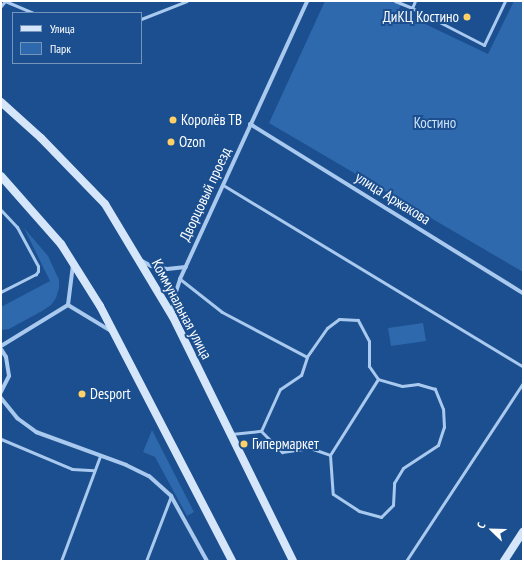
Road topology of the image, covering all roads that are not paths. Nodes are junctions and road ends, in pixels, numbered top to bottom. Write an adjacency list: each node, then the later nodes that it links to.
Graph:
1 (5, 1): 7 (lane); 9 (lane)
2 (188, 1): 10 (lane)
3 (307, 1): 12 (street, Дворцовый проезд)
4 (395, 1): 8 (lane)
5 (415, 1): 8 (lane)
6 (505, 1): 8 (lane)
7 (1, 6)
8 (412, 8)
9 (30, 12)
10 (142, 19)
11 (1, 102): 16 (main road, Коммунальная улица)
12 (250, 124): 14 (street, Дворцовый проезд); 21 (street, улица Аржакова)
13 (1, 176): 17 (main road)
14 (223, 185): 18 (street, Дворцовый проезд); 27 (lane)
15 (1, 210): 20 (lane)
16 (140, 260): 18 (street); 23 (main road, Коммунальная улица)
17 (73, 263): 22 (street); 24 (main road)
18 (186, 267): 19 (street, Дворцовый проезд)
19 (180, 279): 23 (street, Дворцовый проезд); 26 (lane)
20 (1, 292)
21 (523, 293)
22 (68, 305): 24 (street); 25 (street)
23 (173, 317): 33 (main road, Коммунальная улица)
24 (116, 334): 43 (main road)
25 (1, 348): 30 (street)
26 (307, 357): 28 (lane); 32 (lane)
27 (523, 367)
28 (378, 379): 35 (lane); 35 (lane)
29 (523, 383): 45 (lane)
30 (1, 392)
31 (1, 398): 36 (street)
32 (261, 431): 33 (lane); 35 (lane)
33 (229, 434): 44 (main road, Коммунальная улица)
34 (1, 439): 37 (lane)
35 (330, 455)
36 (100, 456): 37 (lane); 38 (street)
37 (94, 470): 40 (lane)
38 (171, 496): 41 (lane); 42 (street)
39 (523, 532): 46 (main road)
40 (61, 561)
41 (146, 561)
42 (207, 561)
43 (232, 561)
44 (292, 561)
45 (406, 561)
46 (504, 561)

